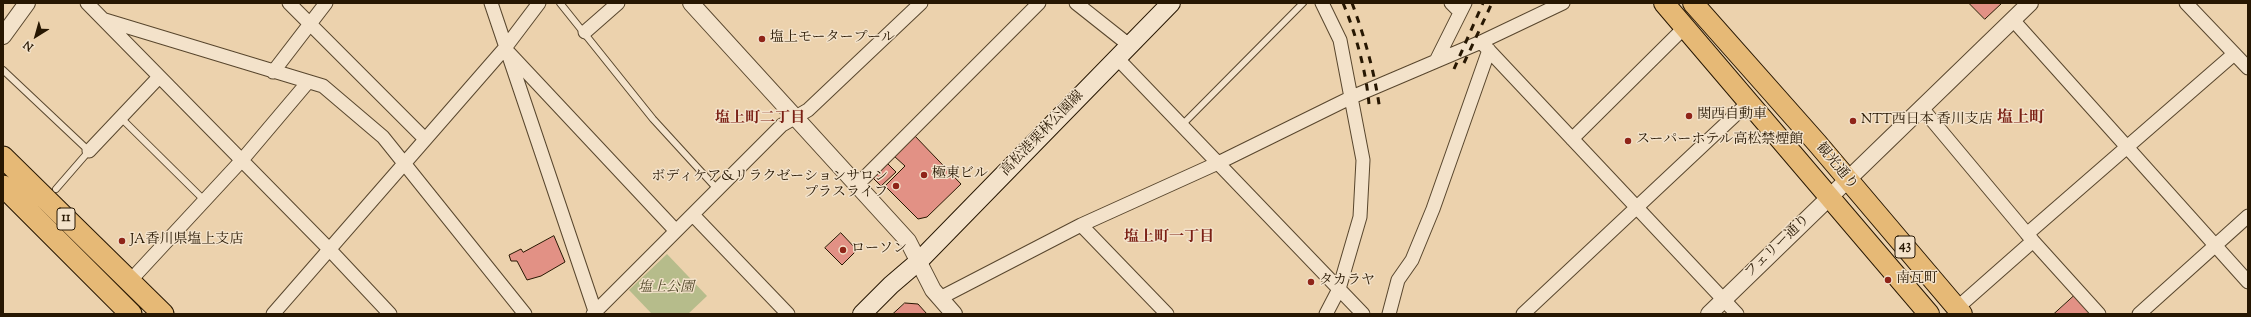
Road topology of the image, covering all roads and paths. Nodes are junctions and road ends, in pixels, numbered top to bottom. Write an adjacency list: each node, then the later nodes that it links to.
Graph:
1 (87, 3): 22 (street)
2 (289, 3): 24 (street)
3 (326, 3): 24 (street)
4 (491, 3): 29 (street)
5 (539, 3): 29 (street)
6 (560, 3): 26 (lane)
7 (618, 3): 26 (street)
8 (921, 3): 42 (street)
9 (1039, 3): 54 (street)
10 (1076, 3): 30 (street)
11 (1171, 3): 30 (main road, 高松港栗林公園線)
12 (1303, 3): 43 (lane)
13 (1322, 3): 38 (street)
14 (1564, 3): 28 (street)
15 (1664, 3): 25 (main road, 観光通り / 43)
16 (1693, 3): 52 (main road, 観光通り / 43)
17 (2030, 3): 23 (street, フェリー通り)
18 (2186, 3): 31 (street)
19 (23, 4): 27 (street)
20 (695, 5): 42 (street)
21 (1459, 6): 32 (street)
22 (104, 20): 35 (street); 36 (street)
23 (2013, 20): 40 (street, フェリー通り); 46 (street)
24 (309, 23): 35 (street); 45 (street)
25 (1685, 27): 39 (main road, 観光通り / 43); 44 (street)
26 (585, 32): 56 (lane)
27 (3, 36)
28 (1485, 46): 32 (street); 44 (street); 86 (street)
29 (505, 48): 45 (street); 63 (street); 74 (street)
30 (1123, 51): 43 (street); 67 (main road, 高松港栗林公園線)
31 (2234, 54): 33 (street); 46 (street)
32 (1436, 60): 38 (street)
33 (2248, 68)
34 (3, 70): 47 (lane)
35 (273, 72): 37 (street)
36 (159, 77): 41 (street); 49 (street)
37 (308, 82): 49 (street); 51 (street)
38 (1352, 97): 50 (street); 70 (street)
39 (1749, 102): 57 (main road, 観光通り / 43); 59 (street)
40 (1921, 107): 52 (street, フェリー通り); 64 (street)
41 (120, 118): 47 (street); 58 (lane)
42 (795, 119): 54 (street); 56 (street)
43 (1182, 125): 50 (street)
44 (1572, 138): 59 (street)
45 (425, 139): 51 (street)
46 (2127, 149): 64 (street); 65 (street)
47 (89, 151): 55 (lane)
48 (3, 157): 68 (highway, 11)
49 (242, 160): 58 (street); 66 (street)
50 (1218, 163): 62 (street); 70 (street)
51 (404, 164): 66 (street); 79 (street)
52 (1848, 180): 57 (street, フェリー通り); 73 (main road, 観光通り / 43)
53 (3, 186): 75 (highway, 11)
54 (856, 186): 67 (street)
55 (56, 189)
56 (718, 190): 60 (street)
57 (1830, 196): 72 (street, フェリー通り); 90 (main road, 観光通り / 43)
58 (204, 200): 68 (street)
59 (1636, 208): 72 (street); 87 (street)
60 (693, 215): 63 (street); 80 (street)
61 (2248, 216): 65 (street)
62 (1081, 225): 71 (street); 83 (street)
63 (676, 232): 74 (street)
64 (2030, 237): 73 (street); 91 (street)
65 (2216, 246): 69 (street); 92 (street)
66 (329, 249): 77 (street); 78 (street)
67 (919, 261): 71 (street); 81 (main road, 高松港栗林公園線)
68 (129, 282): 76 (highway, 11)
69 (2248, 282)
70 (1339, 289): 84 (street); 85 (street)
71 (940, 298): 82 (street)
72 (1724, 299): 88 (street, フェリー通り); 89 (street)
73 (1959, 311)
74 (594, 313)
75 (131, 314)
76 (163, 314)
77 (273, 314)
78 (390, 314)
79 (525, 314)
80 (788, 314)
81 (862, 314)
82 (954, 314)
83 (1167, 314)
84 (1326, 314)
85 (1363, 314)
86 (1389, 314)
87 (1524, 314)
88 (1709, 314)
89 (1737, 314)
90 (1929, 314)
91 (2099, 314)
92 (2139, 314)

